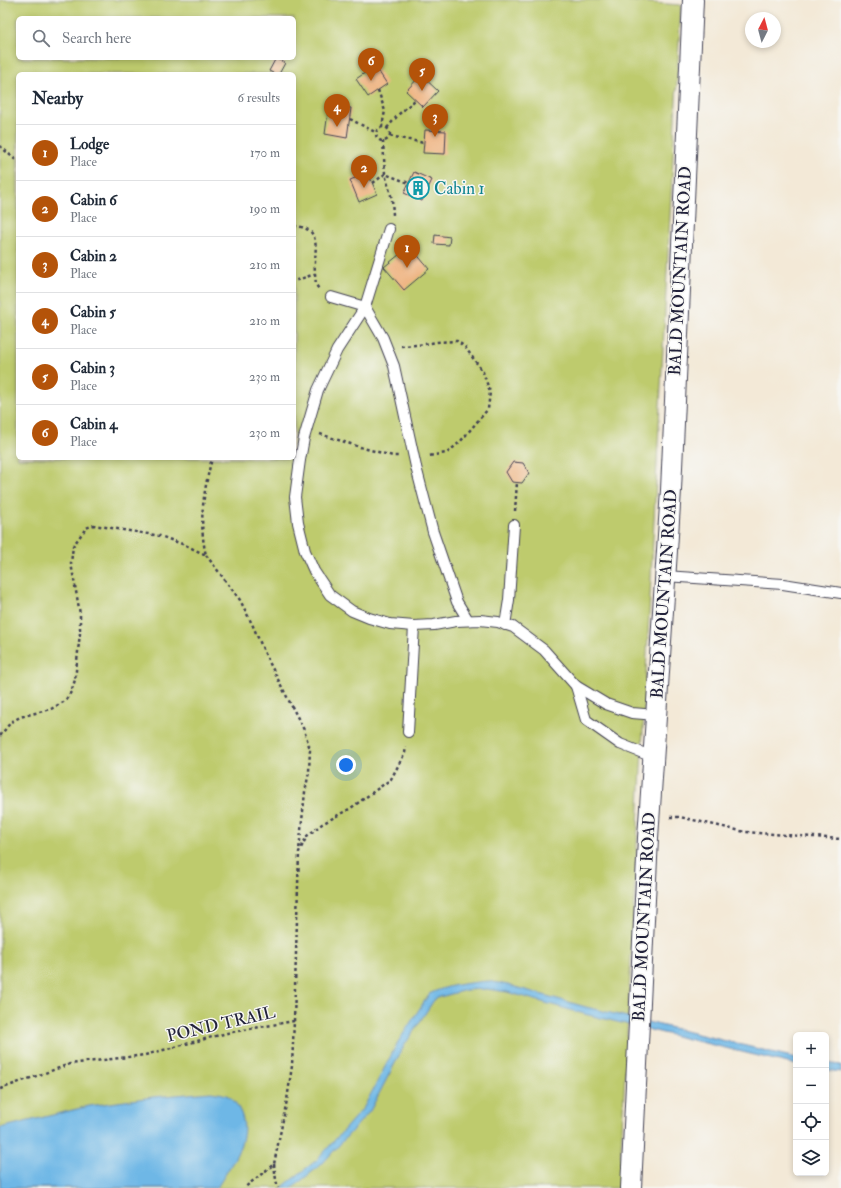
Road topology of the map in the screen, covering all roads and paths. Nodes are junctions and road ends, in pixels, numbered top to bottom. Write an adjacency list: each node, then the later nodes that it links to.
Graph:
1 (693, 0): 29 (street, BALD MOUNTAIN ROAD)
2 (378, 90): 5 (path)
3 (415, 100): 6 (path)
4 (350, 119): 7 (path)
5 (382, 126): 6 (path); 7 (path)
6 (387, 128): 8 (path)
7 (375, 132): 9 (path)
8 (390, 136): 9 (path); 10 (path)
9 (384, 142): 13 (path)
10 (424, 143)
11 (0, 146): 12 (path)
12 (16, 160)
13 (385, 174): 14 (path); 15 (path); 17 (path)
14 (372, 183)
15 (409, 183)
16 (296, 226): 18 (path)
17 (389, 229): 20 (lane)
18 (296, 280)
19 (331, 297): 20 (lane)
20 (365, 307): 21 (lane); 22 (lane)
21 (386, 346): 24 (lane); 24 (path)
22 (307, 428): 23 (lane); 24 (path)
23 (298, 446): 33 (lane)
24 (413, 456): 31 (lane)
25 (212, 460): 28 (path)
26 (517, 482): 27 (path)
27 (514, 526): 32 (lane)
28 (206, 555): 37 (path); 41 (path)
29 (665, 576): 30 (lane); 35 (street, BALD MOUNTAIN ROAD)
30 (841, 594)
31 (468, 620): 32 (lane); 33 (lane)
32 (505, 625): 34 (lane)
33 (414, 626): 36 (lane)
34 (576, 686): 35 (lane); 38 (lane)
35 (656, 715): 38 (street, BALD MOUNTAIN ROAD)
36 (408, 732): 41 (path)
37 (0, 736)
38 (653, 757): 39 (street, BALD MOUNTAIN ROAD)
39 (649, 816): 40 (path); 47 (street, BALD MOUNTAIN ROAD)
40 (841, 838)
41 (299, 852): 42 (path)
42 (294, 1021): 43 (path, POND TRAIL); 44 (path, POND TRAIL)
43 (0, 1089)
44 (274, 1164): 45 (path); 46 (path, POND TRAIL)
45 (244, 1188)
46 (278, 1188)
47 (631, 1188)

